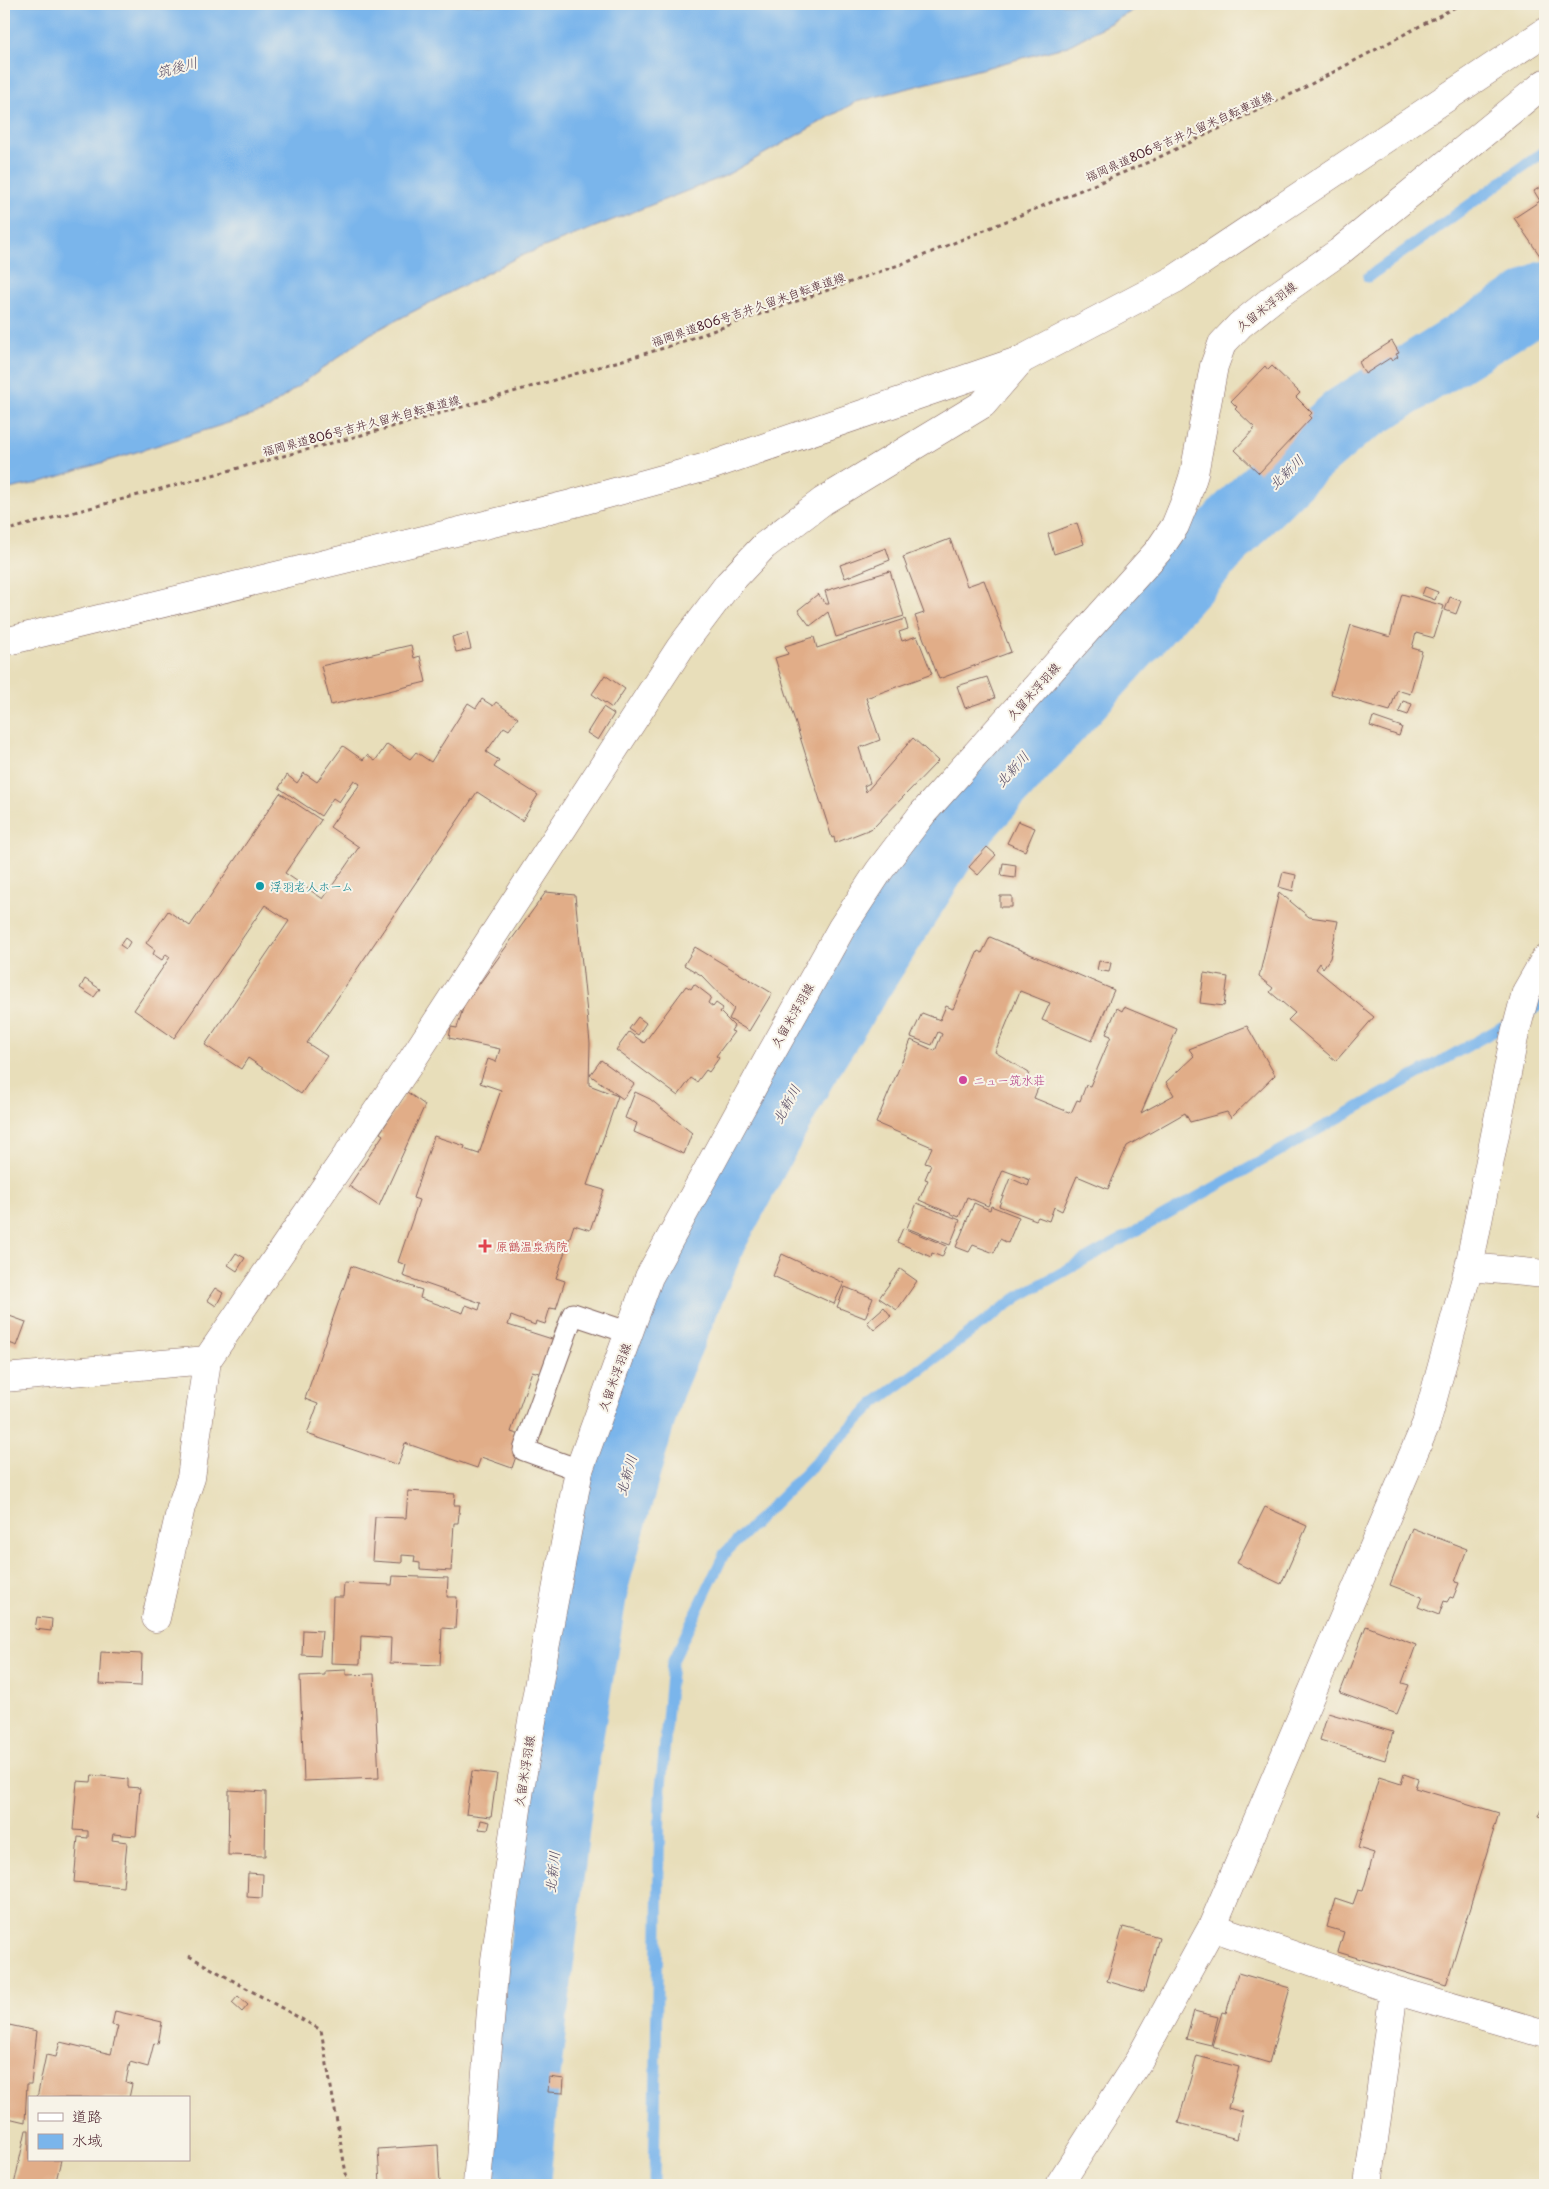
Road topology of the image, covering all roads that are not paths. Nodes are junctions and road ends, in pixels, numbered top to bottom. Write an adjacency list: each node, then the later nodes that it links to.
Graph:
1 (1545, 32): 3 (street)
2 (1545, 84): 8 (street, 久留米浮羽線)
3 (1021, 360): 4 (street); 9 (street)
4 (4, 642)
5 (1545, 959): 6 (street)
6 (1469, 1267): 7 (street); 13 (street)
7 (1545, 1274)
8 (630, 1333): 11 (street, 久留米浮羽線); 11 (lane)
9 (207, 1360): 10 (street); 12 (street)
10 (4, 1378)
11 (579, 1470): 16 (street, 久留米浮羽線)
12 (156, 1618)
13 (1212, 1927): 14 (street); 17 (street)
14 (1394, 1990): 15 (street); 18 (street)
15 (1545, 2034)
16 (477, 2185)
17 (1059, 2185)
18 (1368, 2185)

